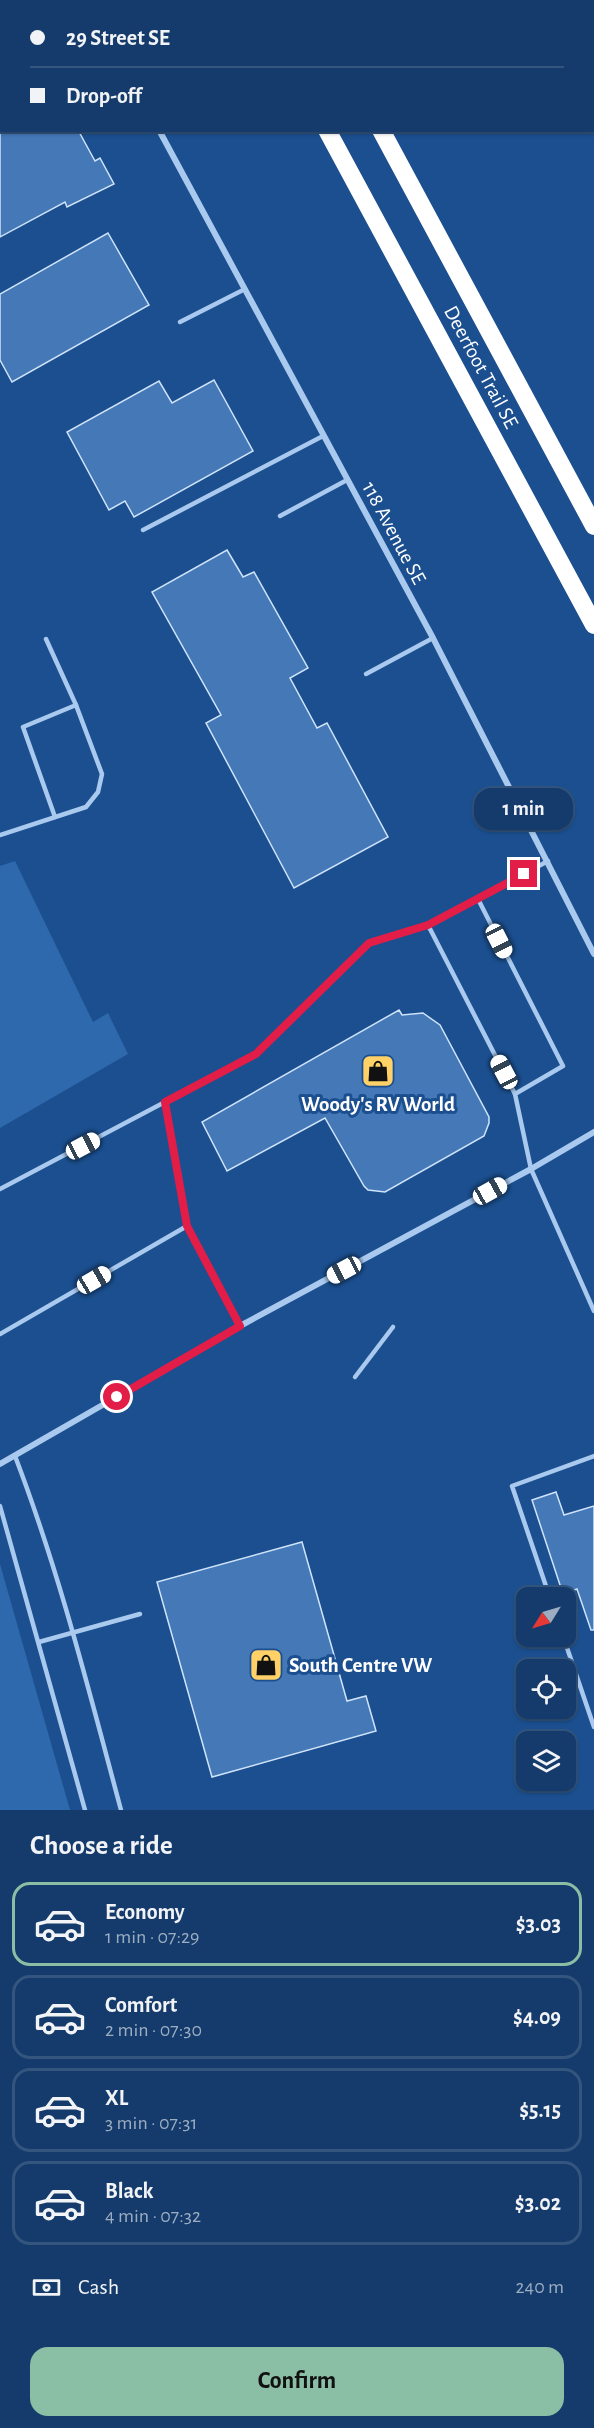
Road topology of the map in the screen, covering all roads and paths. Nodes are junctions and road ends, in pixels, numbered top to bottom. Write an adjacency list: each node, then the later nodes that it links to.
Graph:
1 (160, 132): 4 (street, 118 Avenue SE)
2 (328, 132): 11 (highway, Deerfoot Trail SE)
3 (382, 132): 9 (highway, Deerfoot Trail SE)
4 (245, 289): 5 (lane); 6 (street, 118 Avenue SE)
5 (180, 322)
6 (324, 436): 7 (street, 118 Avenue SE); 10 (lane)
7 (347, 480): 8 (lane); 13 (street, 118 Avenue SE)
8 (280, 516)
9 (594, 526)
10 (143, 530)
11 (560, 560): 12 (highway, Deerfoot Trail SE); 15 (highway)
12 (594, 625)
13 (433, 638): 16 (lane); 20 (street, 118 Avenue SE)
14 (46, 639): 17 (lane)
15 (594, 643)
16 (366, 674)
17 (76, 705): 18 (lane); 18 (lane)
18 (55, 817): 19 (lane)
19 (0, 835)
20 (548, 861): 21 (lane); 23 (street, 118 Avenue SE)
21 (478, 899): 22 (lane); 24 (lane)
22 (428, 925): 24 (lane); 25 (lane)
23 (594, 954)
24 (515, 1094): 27 (lane)
25 (165, 1102): 28 (lane); 29 (lane)
26 (594, 1131): 27 (street)
27 (531, 1169): 30 (lane); 31 (street)
28 (0, 1190)
29 (187, 1226): 31 (lane); 33 (lane)
30 (594, 1311)
31 (240, 1326): 35 (street)
32 (393, 1327): 34 (lane)
33 (0, 1334)
34 (355, 1377)
35 (15, 1456): 37 (street); 41 (lane)
36 (594, 1456): 39 (lane)
37 (0, 1464)
38 (0, 1506): 42 (lane)
39 (546, 1587)
40 (140, 1614): 41 (lane)
41 (73, 1634): 42 (lane); 46 (lane)
42 (39, 1642): 45 (lane)
43 (567, 1647): 44 (lane)
44 (594, 1727)
45 (85, 1810)
46 (121, 1810)

